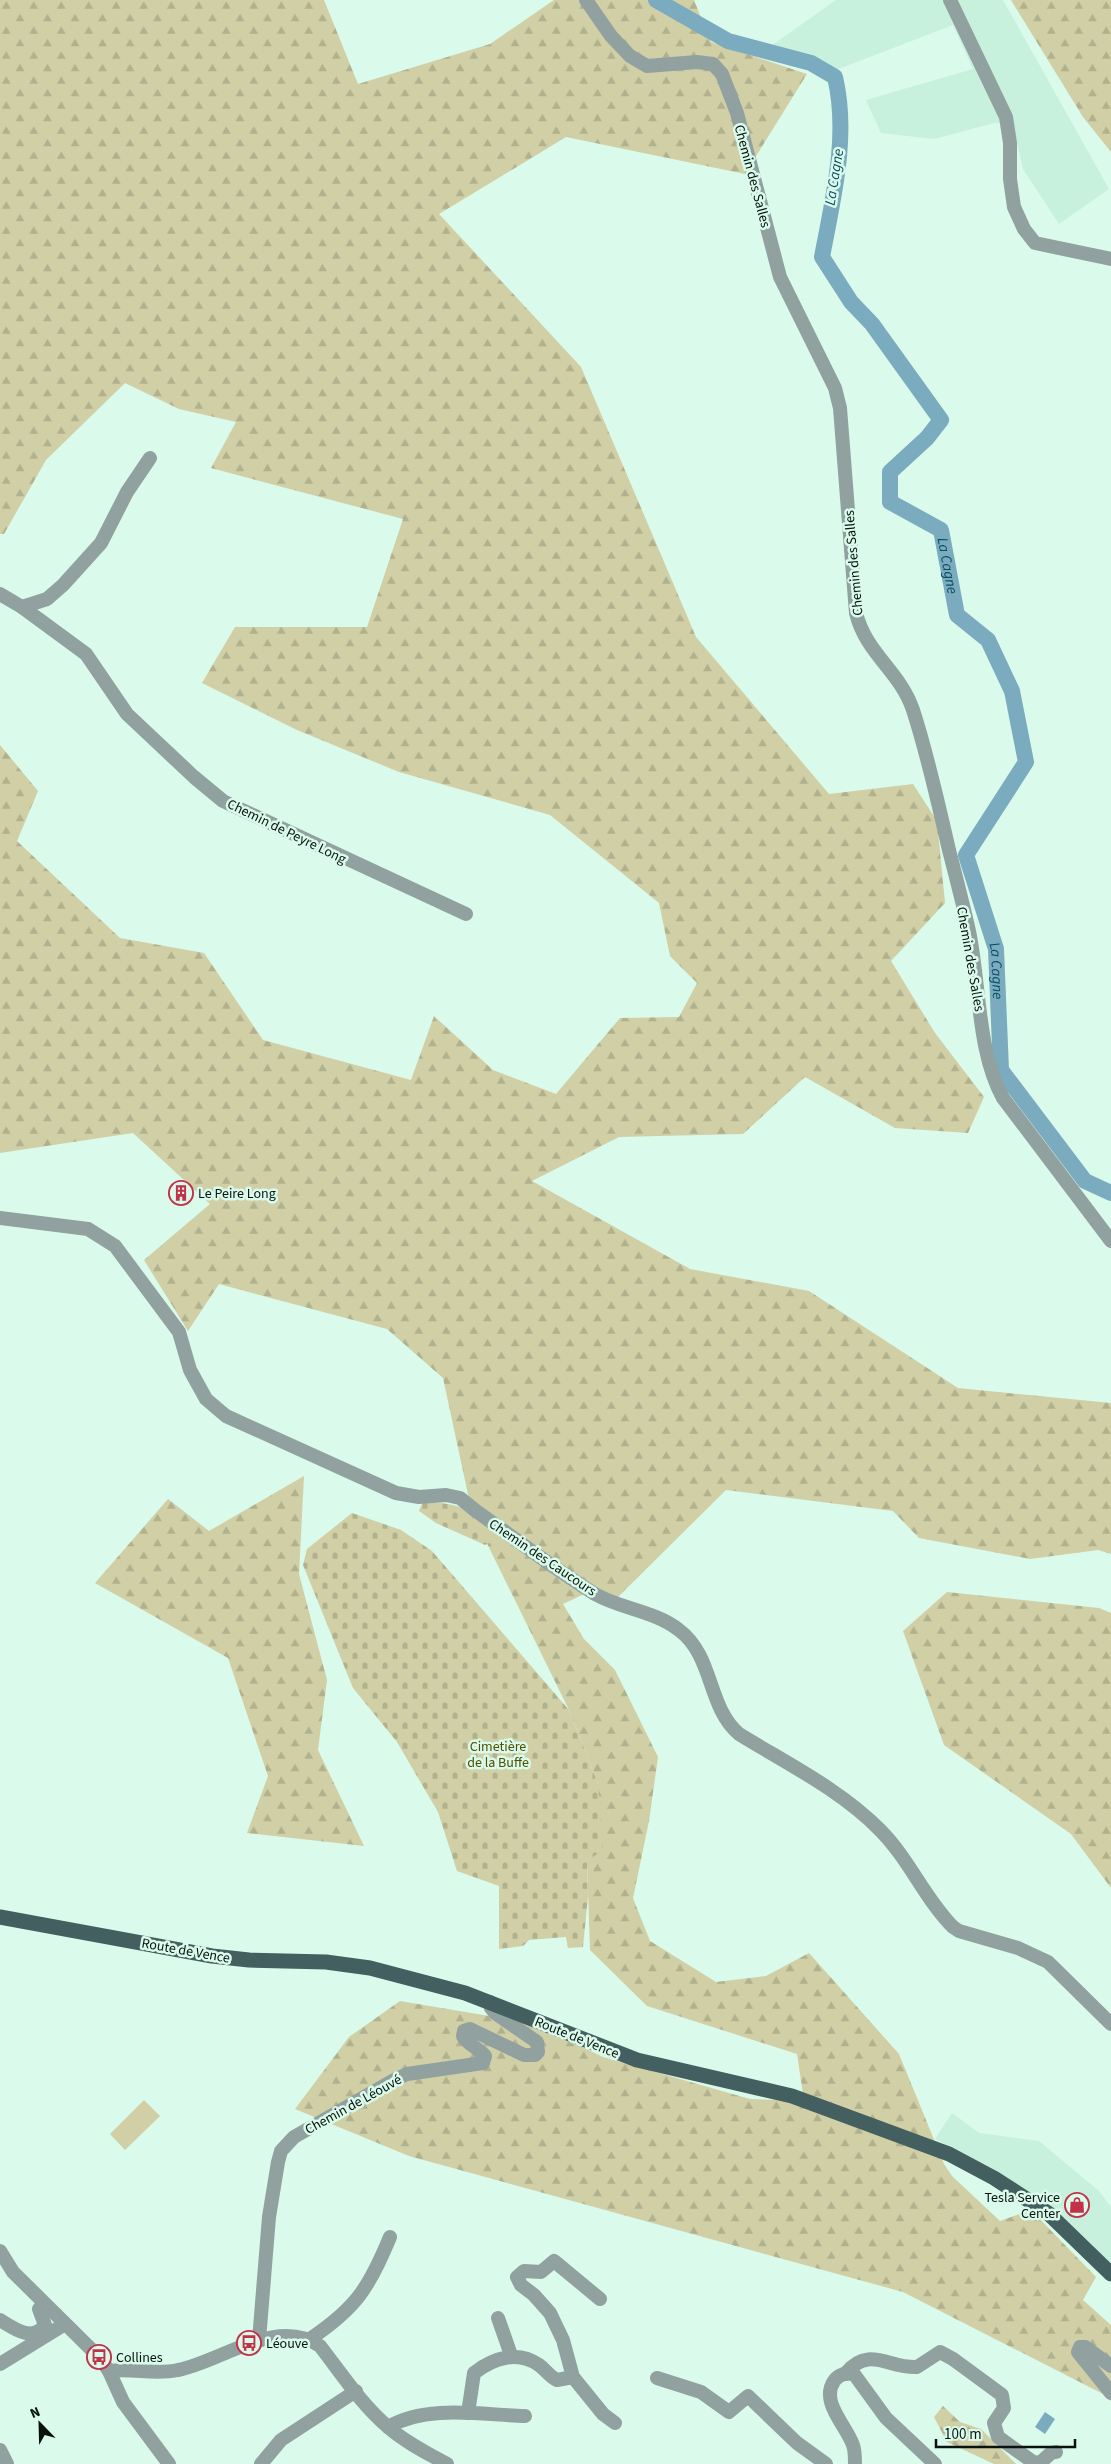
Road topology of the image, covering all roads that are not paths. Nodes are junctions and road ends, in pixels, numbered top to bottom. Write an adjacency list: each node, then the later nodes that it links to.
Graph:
1 (586, 0): 9 (street, Chemin des Salles)
2 (950, 0): 3 (street)
3 (1111, 259)
4 (150, 458): 6 (street)
5 (0, 594): 6 (street, Chemin de Peyre Long)
6 (22, 607): 7 (street, Chemin de Peyre Long)
7 (466, 914)
8 (0, 1218): 12 (street, Chemin des Caucours)
9 (1111, 1241)
10 (0, 1916): 11 (main road, Route de Vence)
11 (490, 2002): 15 (main road, Route de Vence); 21 (street, Chemin de Léouvé)
12 (1111, 2024)
13 (390, 2237): 22 (street)
14 (0, 2251): 17 (street)
15 (1111, 2274)
16 (600, 2298): 28 (street)
17 (44, 2304): 19 (street); 20 (street)
18 (498, 2318): 23 (street)
19 (0, 2320)
20 (65, 2324): 24 (street); 26 (street)
21 (259, 2340): 22 (street); 26 (street)
22 (310, 2340): 30 (street)
23 (511, 2355): 28 (street); 32 (street)
24 (0, 2364)
25 (1111, 2366): 31 (street)
26 (109, 2371): 39 (street)
27 (846, 2373): 37 (street); 43 (street); 44 (street)
28 (573, 2377): 34 (street)
29 (657, 2378): 42 (street)
30 (356, 2391): 35 (street); 40 (street)
31 (1111, 2393)
32 (468, 2413): 33 (street); 35 (street)
33 (525, 2416)
34 (614, 2423)
35 (388, 2428): 41 (street)
36 (0, 2450): 38 (street)
37 (1056, 2452)
38 (7, 2464)
39 (169, 2464)
40 (261, 2464)
41 (447, 2464)
42 (826, 2464)
43 (855, 2464)
44 (935, 2464)

